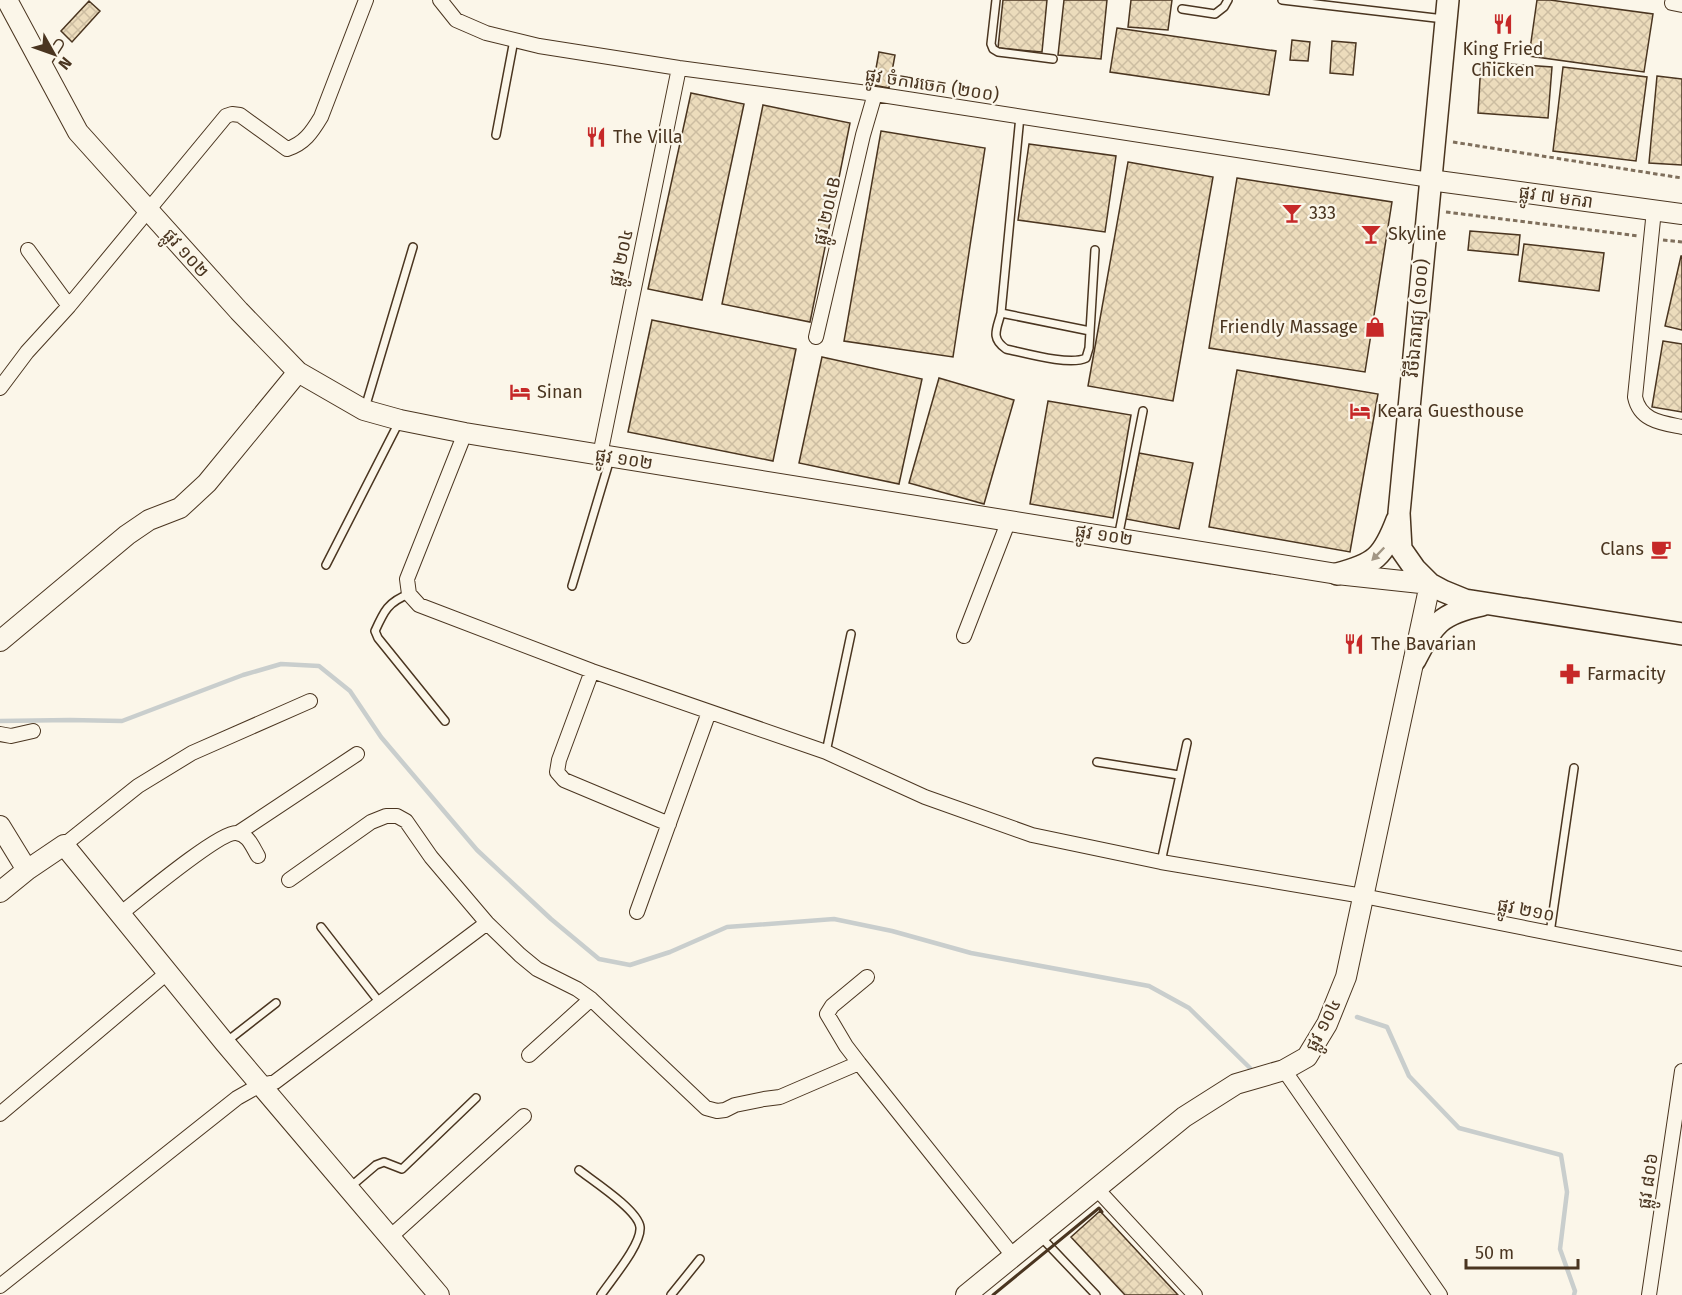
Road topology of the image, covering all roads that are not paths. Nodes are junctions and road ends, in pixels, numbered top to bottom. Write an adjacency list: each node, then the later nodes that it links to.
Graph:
1 (7, 0): 12 (street, ផ្លូវ ១០២)
2 (366, 0): 19 (street)
3 (440, 0): 9 (street, ផ្លូវ ចំការចេក (២០០))
4 (996, 0): 11 (lane)
5 (1228, 0): 7 (lane)
6 (1282, 0): 8 (lane)
7 (1182, 9)
8 (1447, 10): 17 (main road, វិថីឯករាជ្យ (១០០))
9 (514, 40): 13 (street, ផ្លូវ ចំការចេក (២០០)); 16 (lane)
10 (59, 44): 12 (lane)
11 (1053, 59)
12 (42, 68): 19 (street, ផ្លូវ ១០២)
13 (679, 68): 14 (street, ផ្លូវ ចំការចេក (២០០)); 35 (street, ផ្លូវ ២០៤)
14 (875, 94): 15 (street, ផ្លូវ ចំការចេក (២០០)); 27 (street, ផ្លូវ ២០៤B)
15 (1020, 116): 17 (street, ផ្លូវ ចំការចេក (២០០)); 25 (lane)
16 (496, 135)
17 (1431, 180): 18 (street, ផ្លូវ ៧ មករា); 36 (main road, វិថីឯករាជ្យ (១០០))
18 (1654, 210): 20 (street, ផ្លូវ ៧ មករា); 33 (street)
19 (148, 212): 24 (street); 28 (street, ផ្លូវ ១០២)
20 (1682, 214)
21 (413, 247): 30 (lane)
22 (28, 250): 24 (street)
23 (1095, 250): 26 (lane)
24 (69, 306): 29 (street)
25 (1001, 313): 26 (lane); 26 (lane)
26 (1090, 331)
27 (816, 337)
28 (298, 372): 30 (street, ផ្លូវ ១០២); 48 (street)
29 (0, 388)
30 (364, 410): 32 (street, ផ្លូវ ១០២)
31 (1143, 411): 38 (lane)
32 (400, 420): 34 (street, ផ្លូវ ១០២); 39 (lane)
33 (1682, 427)
34 (465, 433): 35 (street, ផ្លូវ ១០២); 43 (street)
35 (605, 456): 37 (street, ផ្លូវ ១០២); 42 (lane)
36 (1399, 513): 40 (main road, one-way to 40); 41 (main road, វិថីឯករាជ្យ (១០០))
37 (1008, 520): 38 (street, ផ្លូវ ១០២); 47 (street)
38 (1118, 538): 40 (street, ផ្លូវ ១០២)
39 (326, 565)
40 (1337, 574): 41 (street, ផ្លូវ ១០២)
41 (1430, 584): 44 (main road, វិថីឯករាជ្យ (១០០)); 49 (street, ផ្លូវ ១០៤)
42 (572, 586)
43 (409, 594): 50 (street, ផ្លូវ ២១០); 53 (lane)
44 (1486, 604): 46 (main road, វិថីឯករាជ្យ (១០០)); 49 (main road)
45 (851, 634): 57 (lane)
46 (1682, 634)
47 (963, 636)
48 (0, 641)
49 (1415, 660): 71 (street, ផ្លូវ ១០៤)
50 (592, 671): 52 (street, ផ្លូវ ២១០); 62 (street)
51 (310, 701): 65 (street)
52 (710, 712): 57 (street, ផ្លូវ ២១០); 62 (street)
53 (445, 721)
54 (33, 731): 55 (street)
55 (0, 734)
56 (1187, 742): 61 (lane)
57 (826, 752): 67 (street, ផ្លូវ ២១០)
58 (357, 754): 64 (street)
59 (1097, 762): 61 (lane)
60 (1574, 768): 76 (lane)
61 (1179, 775): 67 (lane)
62 (669, 824): 72 (street)
63 (0, 826): 68 (street)
64 (238, 833): 66 (street); 73 (street)
65 (64, 845): 68 (street); 73 (street)
66 (258, 855)
67 (1161, 862): 71 (street, ផ្លូវ ២១០)
68 (27, 870): 70 (street)
69 (289, 880): 74 (street)
70 (0, 892)
71 (1363, 896): 76 (street, ផ្លូវ ២១០); 86 (street, ផ្លូវ ១០៤)
72 (637, 912)
73 (120, 914): 78 (street)
74 (487, 923): 80 (street); 82 (street)
75 (321, 927): 82 (lane)
76 (1550, 933): 77 (street, ផ្លូវ ២១០)
77 (1682, 959)
78 (167, 974): 83 (street); 90 (street)
79 (867, 977): 85 (street)
80 (591, 999): 84 (street); 85 (street)
81 (276, 1003): 83 (lane)
82 (381, 1004): 88 (street)
83 (225, 1043): 88 (street)
84 (529, 1055)
85 (859, 1063): 97 (street)
86 (1284, 1070): 93 (street, ផ្លូវ ១០៤); 106 (street)
87 (1682, 1071): 107 (street, ផ្លូវ ៨០៦)
88 (260, 1085): 94 (street); 99 (street)
89 (476, 1098): 94 (lane)
90 (0, 1113)
91 (524, 1116): 96 (street)
92 (579, 1170): 101 (lane)
93 (1096, 1188): 95 (street, ផ្លូវ ១០៤); 105 (street)
94 (348, 1190): 96 (street)
95 (1040, 1235): 97 (street, ផ្លូវ ១០៤); 104 (lane)
96 (389, 1238): 100 (street)
97 (1014, 1257): 103 (street, ផ្លូវ ១០៤)
98 (700, 1259): 102 (lane)
99 (0, 1286)
100 (439, 1295)
101 (601, 1295)
102 (671, 1295)
103 (966, 1295)
104 (1096, 1295)
105 (1195, 1295)
106 (1440, 1295)
107 (1649, 1295)

